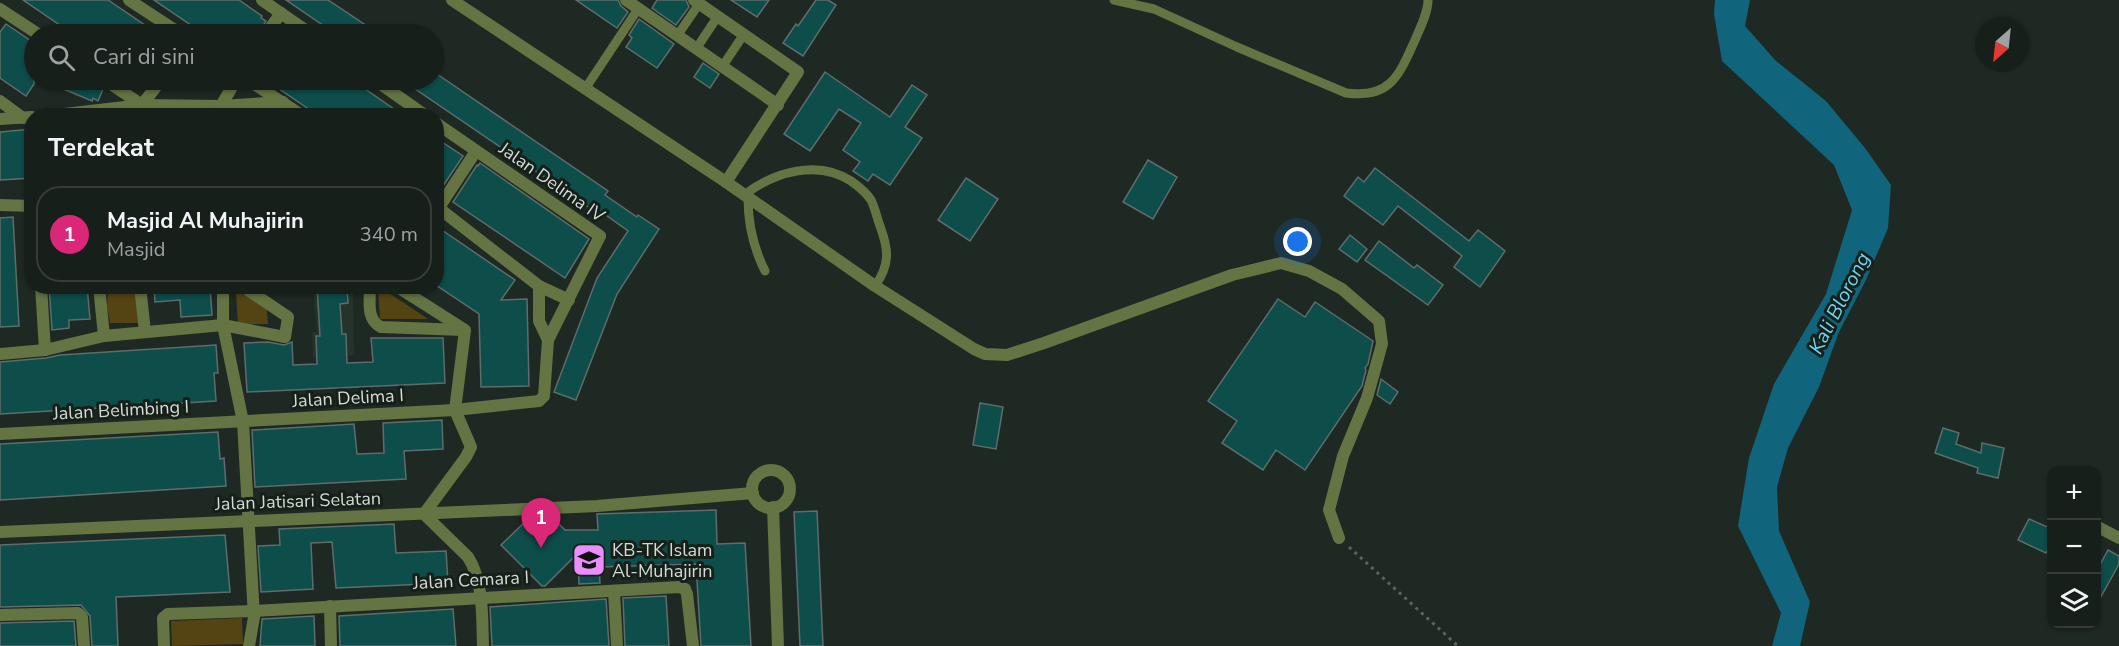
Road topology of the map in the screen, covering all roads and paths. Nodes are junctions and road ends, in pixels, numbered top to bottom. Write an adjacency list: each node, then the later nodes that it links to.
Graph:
1 (7, 0): 9 (street)
2 (129, 0): 13 (street)
3 (262, 0): 11 (street)
4 (452, 0): 21 (street)
5 (626, 0): 10 (street)
6 (1114, 0): 7 (lane)
7 (1428, 0)
8 (697, 2): 12 (street); 18 (lane)
9 (0, 9): 16 (street)
10 (638, 9): 18 (street); 21 (lane)
11 (281, 13): 14 (street); 15 (street)
12 (718, 16): 17 (street); 19 (lane)
13 (166, 24)
14 (273, 24)
15 (297, 24)
16 (24, 25)
17 (744, 34): 20 (lane); 30 (street)
18 (677, 36): 19 (street)
19 (696, 49): 20 (street)
20 (722, 67): 30 (street)
21 (585, 89): 42 (street)
22 (120, 90): 29 (street)
23 (153, 90): 29 (street)
24 (231, 90): 33 (street)
25 (264, 90): 28 (street)
26 (389, 90): 36 (street)
27 (0, 100): 37 (street)
28 (283, 102): 34 (street); 35 (street)
29 (142, 105): 31 (street); 32 (street)
30 (778, 105): 42 (street)
31 (116, 108)
32 (182, 108)
33 (222, 108)
34 (242, 108)
35 (292, 108)
36 (415, 108)
37 (24, 116)
38 (24, 118): 39 (street)
39 (0, 119)
40 (444, 129): 41 (street)
41 (476, 151): 44 (street); 58 (street, Jalan Delima IV)
42 (726, 182): 43 (street)
43 (746, 196): 48 (lane); 50 (street); 50 (lane)
44 (444, 199)
45 (0, 205): 46 (street)
46 (24, 206)
47 (444, 214): 49 (street)
48 (765, 271)
49 (539, 286): 58 (street); 63 (street)
50 (875, 286): 75 (street)
51 (42, 294): 64 (street)
52 (100, 294): 62 (street)
53 (141, 294): 61 (street)
54 (223, 294): 59 (street)
55 (255, 294): 59 (street)
56 (370, 294): 60 (street)
57 (409, 294): 60 (street)
58 (570, 300): 63 (street, Jalan Delima IV)
59 (223, 325): 61 (street); 67 (street)
60 (465, 330): 66 (street)
61 (146, 332): 62 (street)
62 (104, 336): 64 (street)
63 (548, 340): 66 (street, Jalan Delima IV)
64 (45, 350): 65 (street)
65 (0, 354)
66 (455, 410): 67 (street, Jalan Delima I); 71 (street)
67 (243, 422): 68 (street, Jalan Belimbing I); 72 (street)
68 (0, 434)
69 (753, 493): 70 (street); 70 (street); 71 (street, Jalan Jatisari Selatan)
70 (773, 507): 89 (street)
71 (424, 514): 72 (street, Jalan Jatisari Selatan); 78 (street)
72 (249, 521): 74 (street, Jalan Jatisari Selatan); 80 (street)
73 (2101, 528): 76 (street)
74 (0, 532)
75 (1339, 538): 90 (path)
76 (2119, 538)
77 (614, 591): 78 (street, Jalan Cemara I); 87 (street); 88 (street, Jalan Cemara I)
78 (480, 598): 79 (street, Jalan Cemara I); 86 (street)
79 (330, 606): 80 (street, Jalan Cemara I); 85 (street)
80 (253, 611): 83 (street, Jalan Cemara I); 84 (street)
81 (0, 615): 82 (street)
82 (84, 646)
83 (164, 646)
84 (249, 646)
85 (331, 646)
86 (483, 646)
87 (617, 646)
88 (693, 646)
89 (778, 646)
90 (1458, 646)

